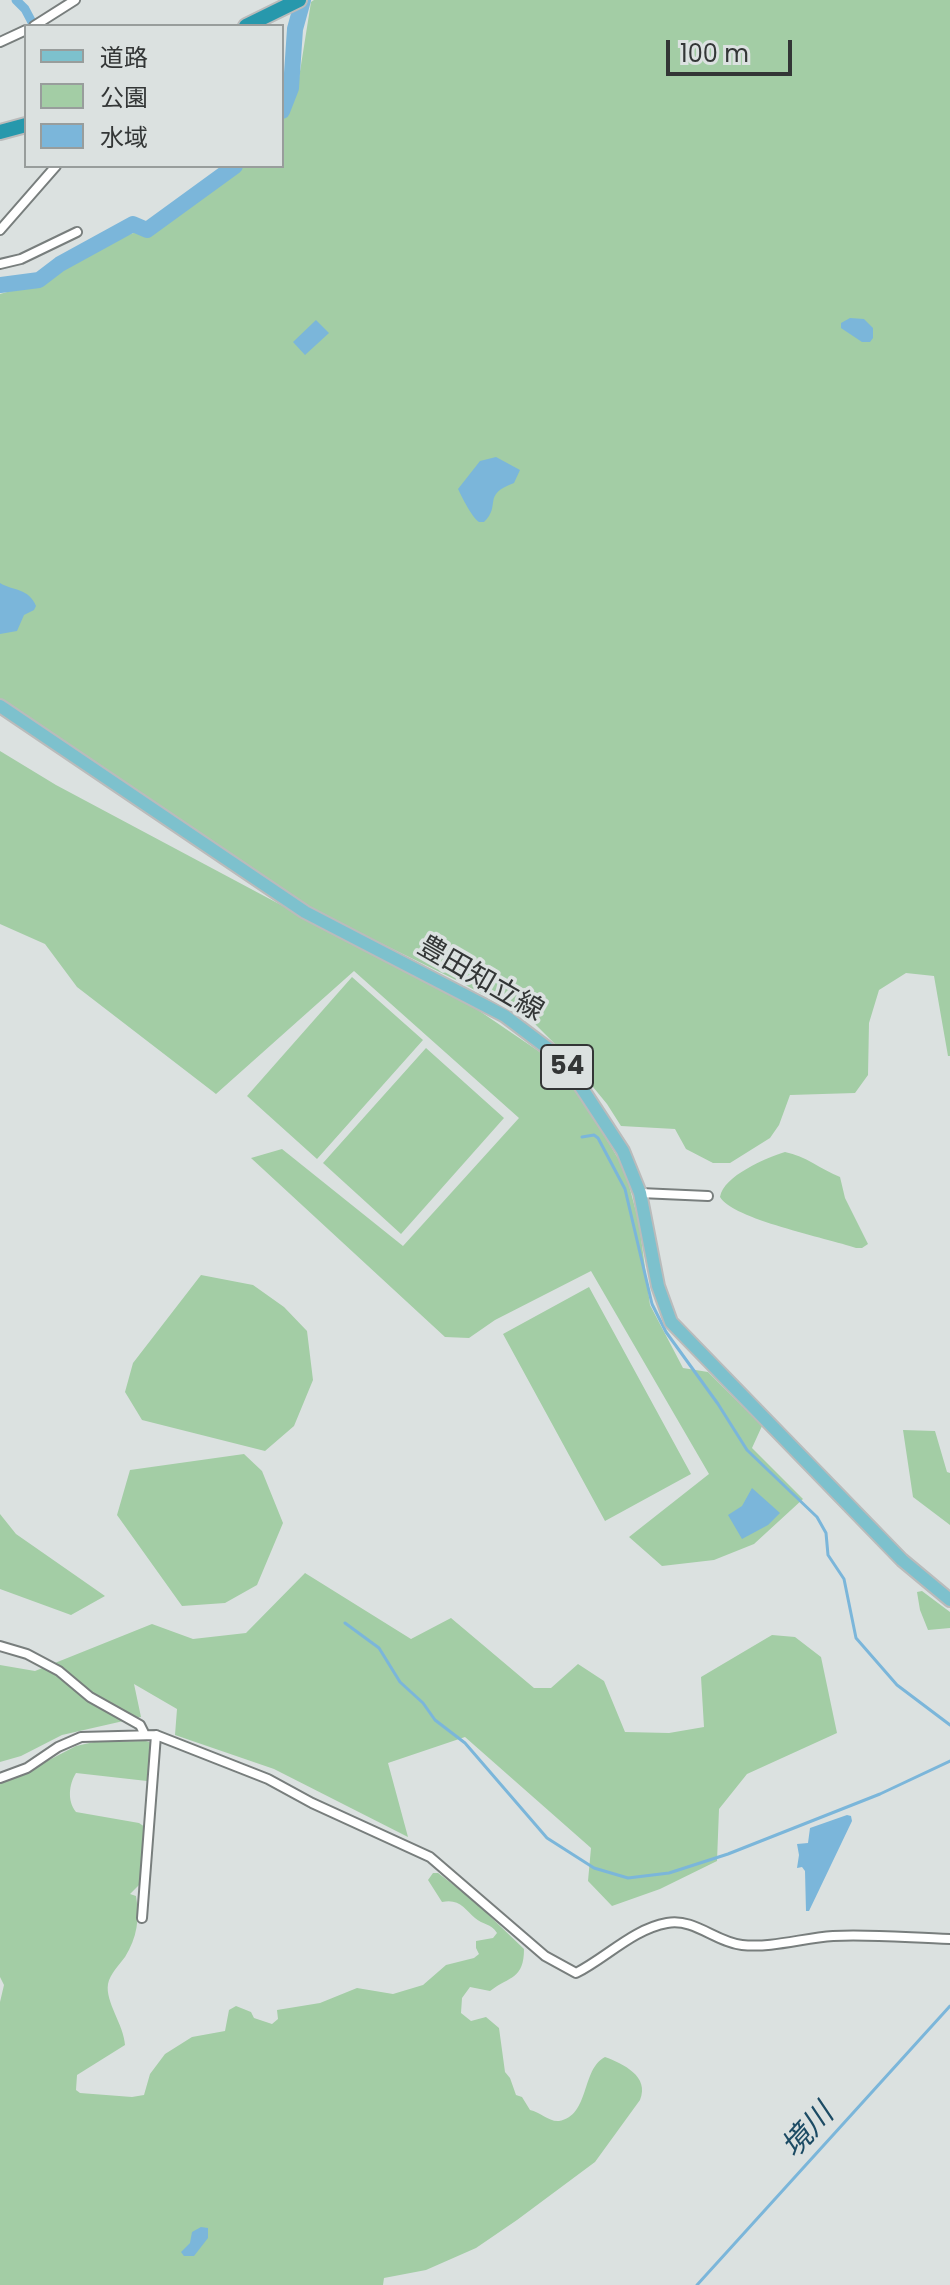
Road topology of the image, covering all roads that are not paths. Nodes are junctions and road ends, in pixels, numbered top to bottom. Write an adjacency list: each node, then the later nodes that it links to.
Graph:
1 (75, 0): 3 (street)
2 (299, 0): 4 (highway)
3 (37, 24)
4 (250, 24)
5 (24, 31): 6 (street)
6 (0, 42)
7 (24, 126): 8 (highway)
8 (0, 132)
9 (54, 168): 10 (street)
10 (0, 230)
11 (77, 232): 12 (street)
12 (0, 264)
13 (0, 706): 14 (main road, 豊田知立線 / 54)
14 (640, 1193): 15 (street); 16 (main road, 豊田知立線 / 54)
15 (708, 1196)
16 (950, 1600)
17 (0, 1646): 18 (street)
18 (144, 1733): 19 (street); 20 (street)
19 (156, 1735): 21 (street); 22 (street)
20 (0, 1778)
21 (142, 1918)
22 (950, 1939)

